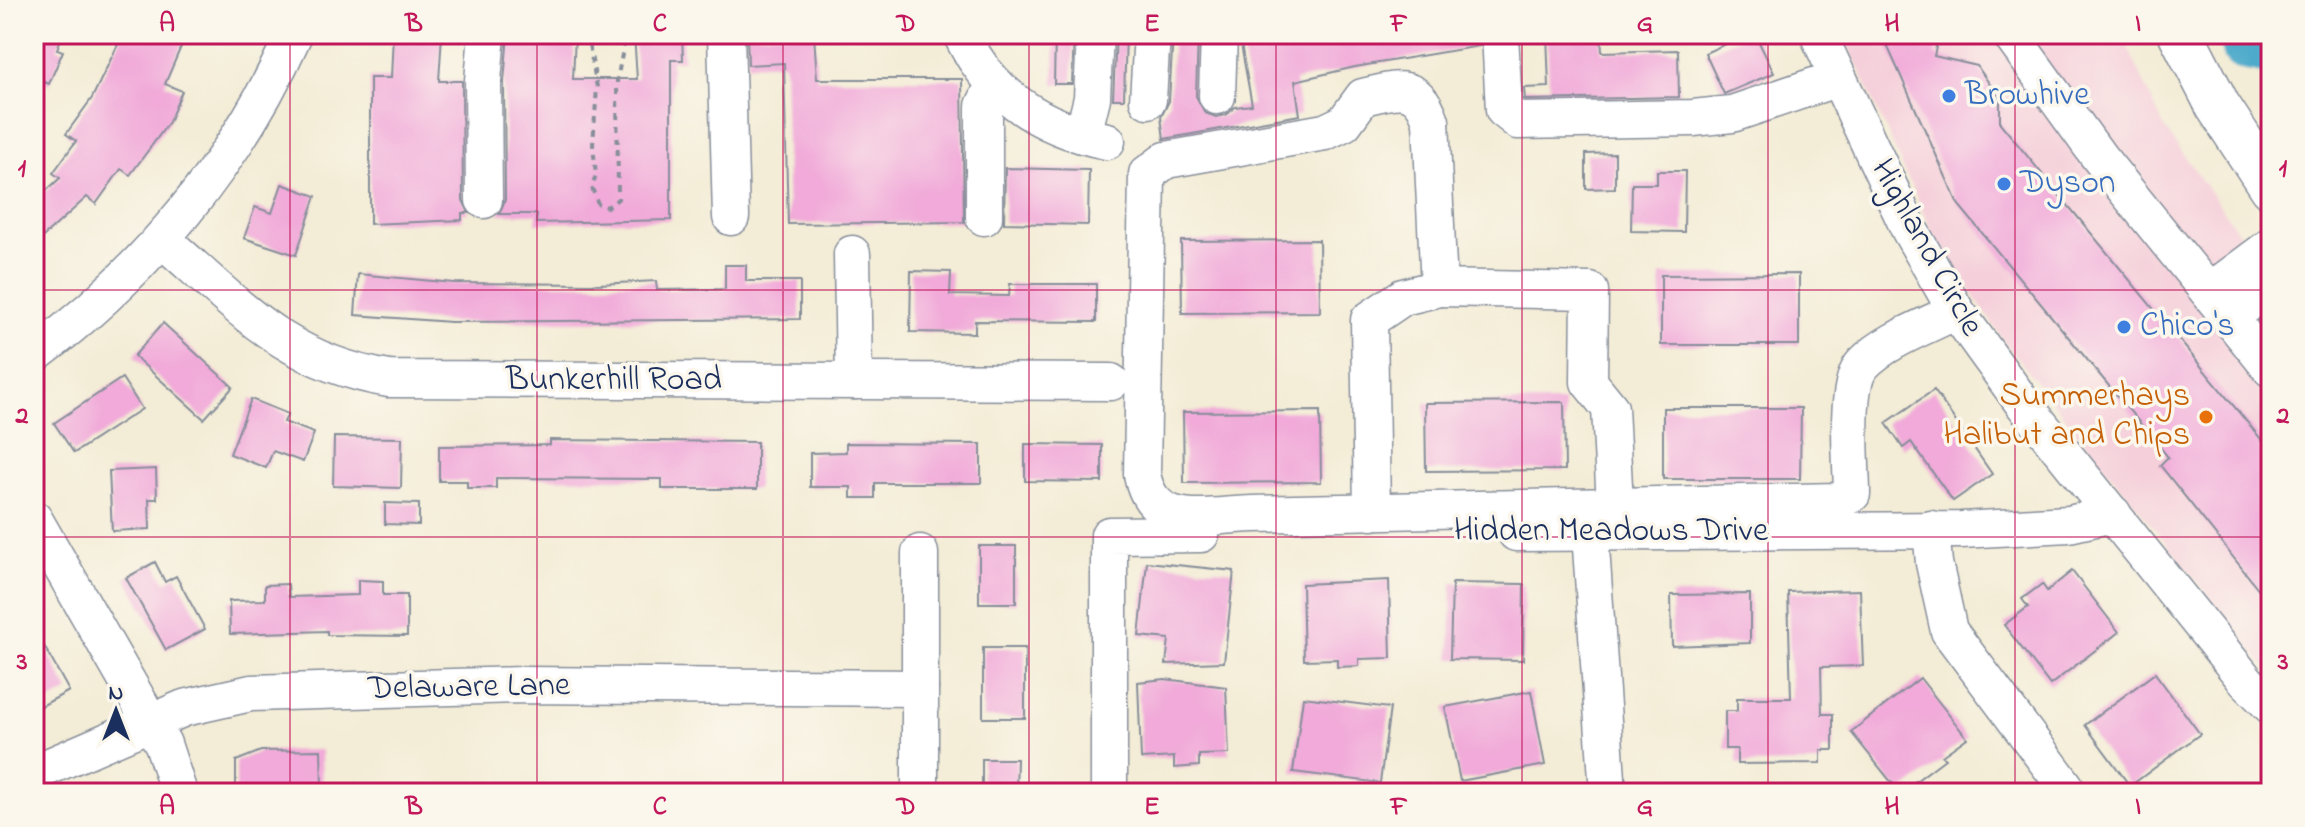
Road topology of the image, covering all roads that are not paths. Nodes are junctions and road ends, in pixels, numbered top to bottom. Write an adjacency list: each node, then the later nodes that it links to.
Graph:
1 (294, 34): 20 (street)
2 (487, 34): 17 (street)
3 (726, 34): 18 (street)
4 (961, 34): 13 (street)
5 (1095, 34): 13 (street)
6 (1152, 34): 15 (street)
7 (1219, 34): 14 (street)
8 (1500, 34): 12 (street)
9 (1818, 34): 12 (street, Highland Circle)
10 (2010, 34): 25 (street)
11 (2181, 34): 16 (main road)
12 (1838, 78): 26 (street, Highland Circle)
13 (994, 85): 19 (street)
14 (1217, 96)
15 (1148, 100)
16 (2271, 187)
17 (484, 200)
18 (731, 217)
19 (984, 217)
20 (162, 239): 27 (street); 29 (street, Bunkerhill Road)
21 (2271, 246): 25 (street)
22 (852, 254): 29 (street)
23 (2271, 285): 25 (street)
24 (1439, 288): 31 (street); 32 (street); 32 (street)
25 (2220, 305): 28 (street)
26 (1956, 311): 31 (street); 33 (street, Highland Circle)
27 (34, 355)
28 (2271, 369)
29 (854, 381): 30 (street, Bunkerhill Road)
30 (1111, 382)
31 (1615, 506): 32 (street)
32 (1372, 512)
33 (2113, 514): 35 (street, Hidden Meadows Drive); 39 (street, Highland Circle)
34 (34, 519): 40 (street)
35 (1931, 529): 36 (street, Hidden Meadows Drive); 46 (street)
36 (1590, 533): 44 (street, Hidden Meadows Drive); 45 (street)
37 (920, 553): 38 (street)
38 (920, 688): 40 (street, Delaware Lane); 43 (street)
39 (2271, 706)
40 (149, 721): 41 (street, Delaware Lane); 42 (street)
41 (34, 773)
42 (179, 793)
43 (920, 793)
44 (1109, 793)
45 (1608, 793)
46 (2056, 793)

